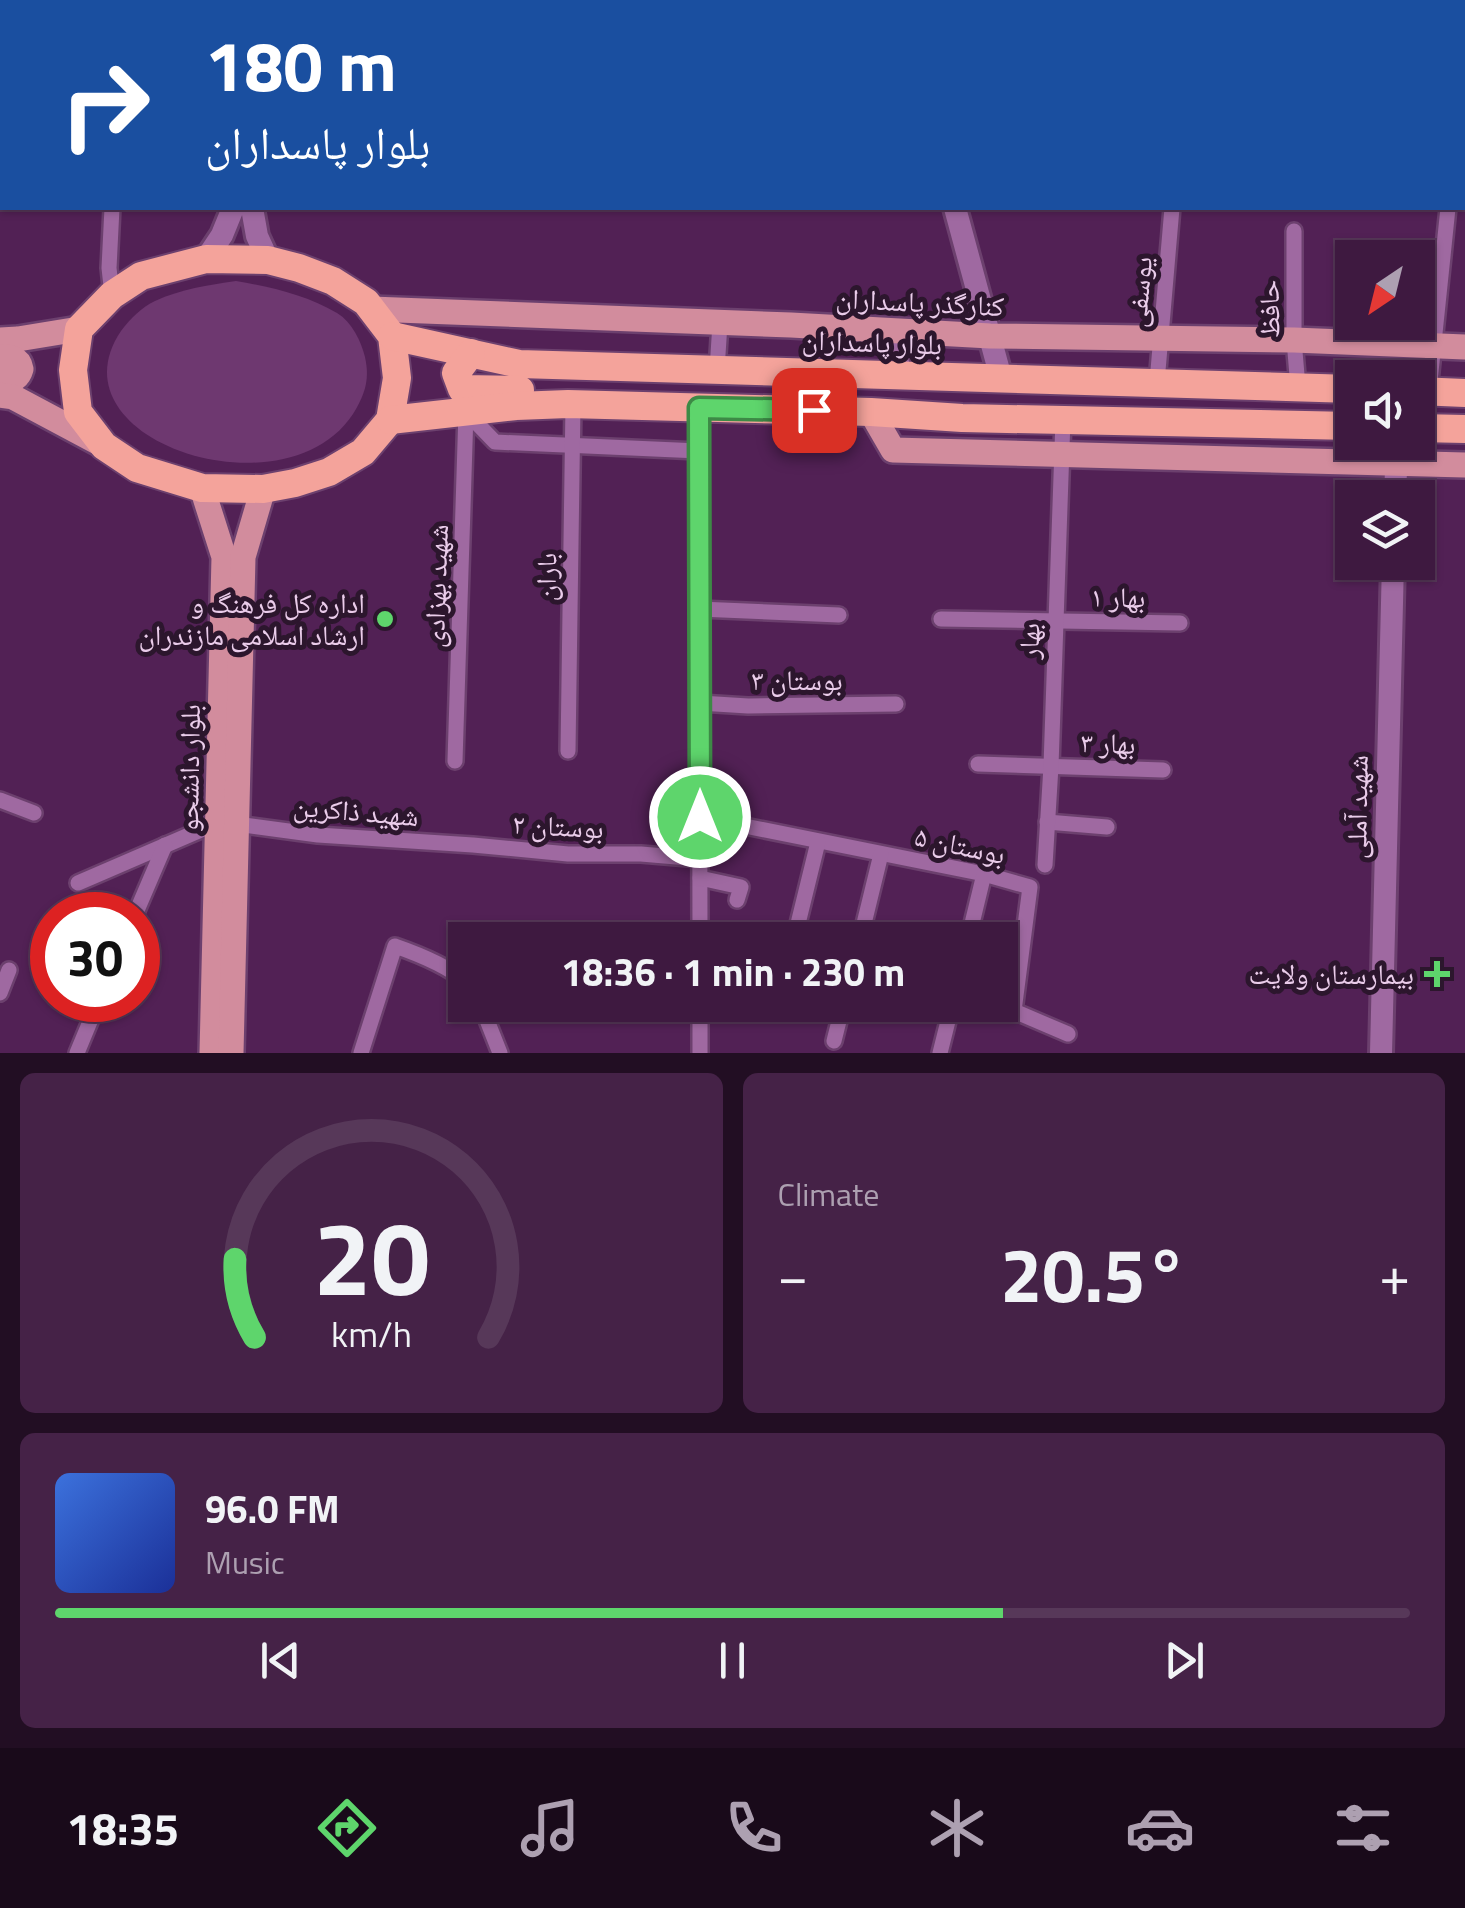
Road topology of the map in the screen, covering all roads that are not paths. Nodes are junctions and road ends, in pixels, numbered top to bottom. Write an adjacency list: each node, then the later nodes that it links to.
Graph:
1 (112, 210): 10 (street)
2 (232, 210): 8 (main road)
3 (252, 210): 9 (main road)
4 (955, 210): 16 (main road)
5 (1172, 210): 17 (street, یوسفی)
6 (1448, 210): 20 (street)
7 (1294, 231): 19 (street, حافظ)
8 (206, 259): 9 (highway); 10 (highway)
9 (268, 260): 11 (highway)
10 (112, 295): 13 (highway)
11 (371, 310): 12 (main road, کنارگذر پاسداران); 15 (highway)
12 (720, 323): 14 (main road, کنارگذر پاسداران); 25 (street)
13 (79, 329): 18 (main road); 45 (highway)
14 (895, 331): 16 (main road, کنارگذر پاسداران); 26 (street)
15 (392, 336): 22 (highway, بلوار پاسداران); 41 (highway)
16 (990, 336): 17 (main road, کنارگذر پاسداران); 27 (main road)
17 (1159, 339): 19 (main road, کنارگذر پاسداران); 29 (street, یوسفی)
18 (0, 340)
19 (1294, 340): 20 (main road, کنارگذر پاسداران); 30 (street, حافظ)
20 (1434, 346): 21 (main road, کنارگذر پاسداران); 24 (street)
21 (1465, 347)
22 (471, 353): 25 (highway, بلوار پاسداران); 35 (highway)
23 (0, 356): 28 (main road)
24 (1431, 360)
25 (717, 370): 26 (highway, بلوار پاسداران)
26 (904, 375): 27 (highway, بلوار پاسداران)
27 (1002, 378): 29 (highway, بلوار پاسداران)
28 (0, 380)
29 (1157, 382): 30 (highway, بلوار پاسداران)
30 (1298, 387): 31 (highway, بلوار پاسداران)
31 (1335, 388)
32 (1435, 391): 33 (highway)
33 (1465, 392)
34 (0, 395): 45 (main road)
35 (570, 404): 36 (highway); 37 (highway); 46 (street, باران)
36 (699, 408): 38 (highway); 47 (street)
37 (466, 412): 41 (highway); 46 (street); 64 (street, شهید بهزادی)
38 (871, 412): 39 (highway); 48 (main road)
39 (962, 418): 40 (highway); 48 (street)
40 (1063, 419): 42 (highway); 50 (street, بهار)
41 (390, 420): 54 (highway)
42 (1335, 426)
43 (1435, 428): 44 (highway)
44 (1465, 429)
45 (104, 446): 53 (highway)
46 (573, 446): 47 (street); 63 (street, باران)
47 (699, 452): 56 (street)
48 (961, 452): 50 (main road)
49 (1335, 453): 50 (main road)
50 (1061, 455): 59 (street, بهار)
51 (1435, 460): 52 (main road)
52 (1465, 465)
53 (202, 488): 54 (highway); 72 (main road, بلوار دانشجو)
54 (263, 490): 72 (main road, بلوار دانشجو)
55 (1393, 580): 106 (main road, شهید آملی)
56 (699, 610): 57 (street); 61 (street)
57 (839, 615)
58 (941, 619): 59 (street, بهار ۱)
59 (1054, 622): 60 (street, بهار ۱); 66 (street, بهار)
60 (1180, 624)
61 (700, 704): 62 (street, بوستان ۳); 70 (street)
62 (896, 704)
63 (568, 751)
64 (455, 761)
65 (978, 764): 66 (street, بهار ۳)
66 (1051, 766): 67 (street, بهار ۳); 71 (street, بهار)
67 (1163, 770)
68 (0, 800): 69 (street)
69 (34, 813)
70 (700, 817): 74 (street, بوستان ۵); 78 (street)
71 (1047, 822): 73 (street); 79 (street, بهار)
72 (227, 824): 75 (street); 76 (street, شهید ذاکرین); 100 (main road, بلوار دانشجو); 101 (main road, بلوار دانشجو)
73 (1107, 827)
74 (818, 842): 77 (street, بوستان ۵); 86 (street)
75 (165, 845): 82 (street); 83 (street)
76 (472, 845): 78 (street, بوستان ۲)
77 (882, 854): 80 (street, بوستان ۵); 87 (street)
78 (700, 858): 81 (street)
79 (1045, 865)
80 (984, 874): 88 (street); 97 (street, بوستان ۵)
81 (700, 878): 84 (street); 85 (street)
82 (78, 883)
83 (146, 892)
84 (736, 900)
85 (700, 922)
86 (798, 922)
87 (865, 922)
88 (972, 922)
89 (9, 970): 91 (street)
90 (448, 970): 102 (street)
91 (0, 993)
92 (90, 1022): 99 (street)
93 (488, 1022): 103 (street)
94 (700, 1022): 104 (street)
95 (839, 1022): 98 (street)
96 (948, 1022): 105 (street)
97 (1068, 1034)
98 (834, 1041)
99 (77, 1053)
100 (212, 1053)
101 (231, 1053)
102 (361, 1053)
103 (500, 1053)
104 (700, 1053)
105 (940, 1053)
106 (1381, 1053)

